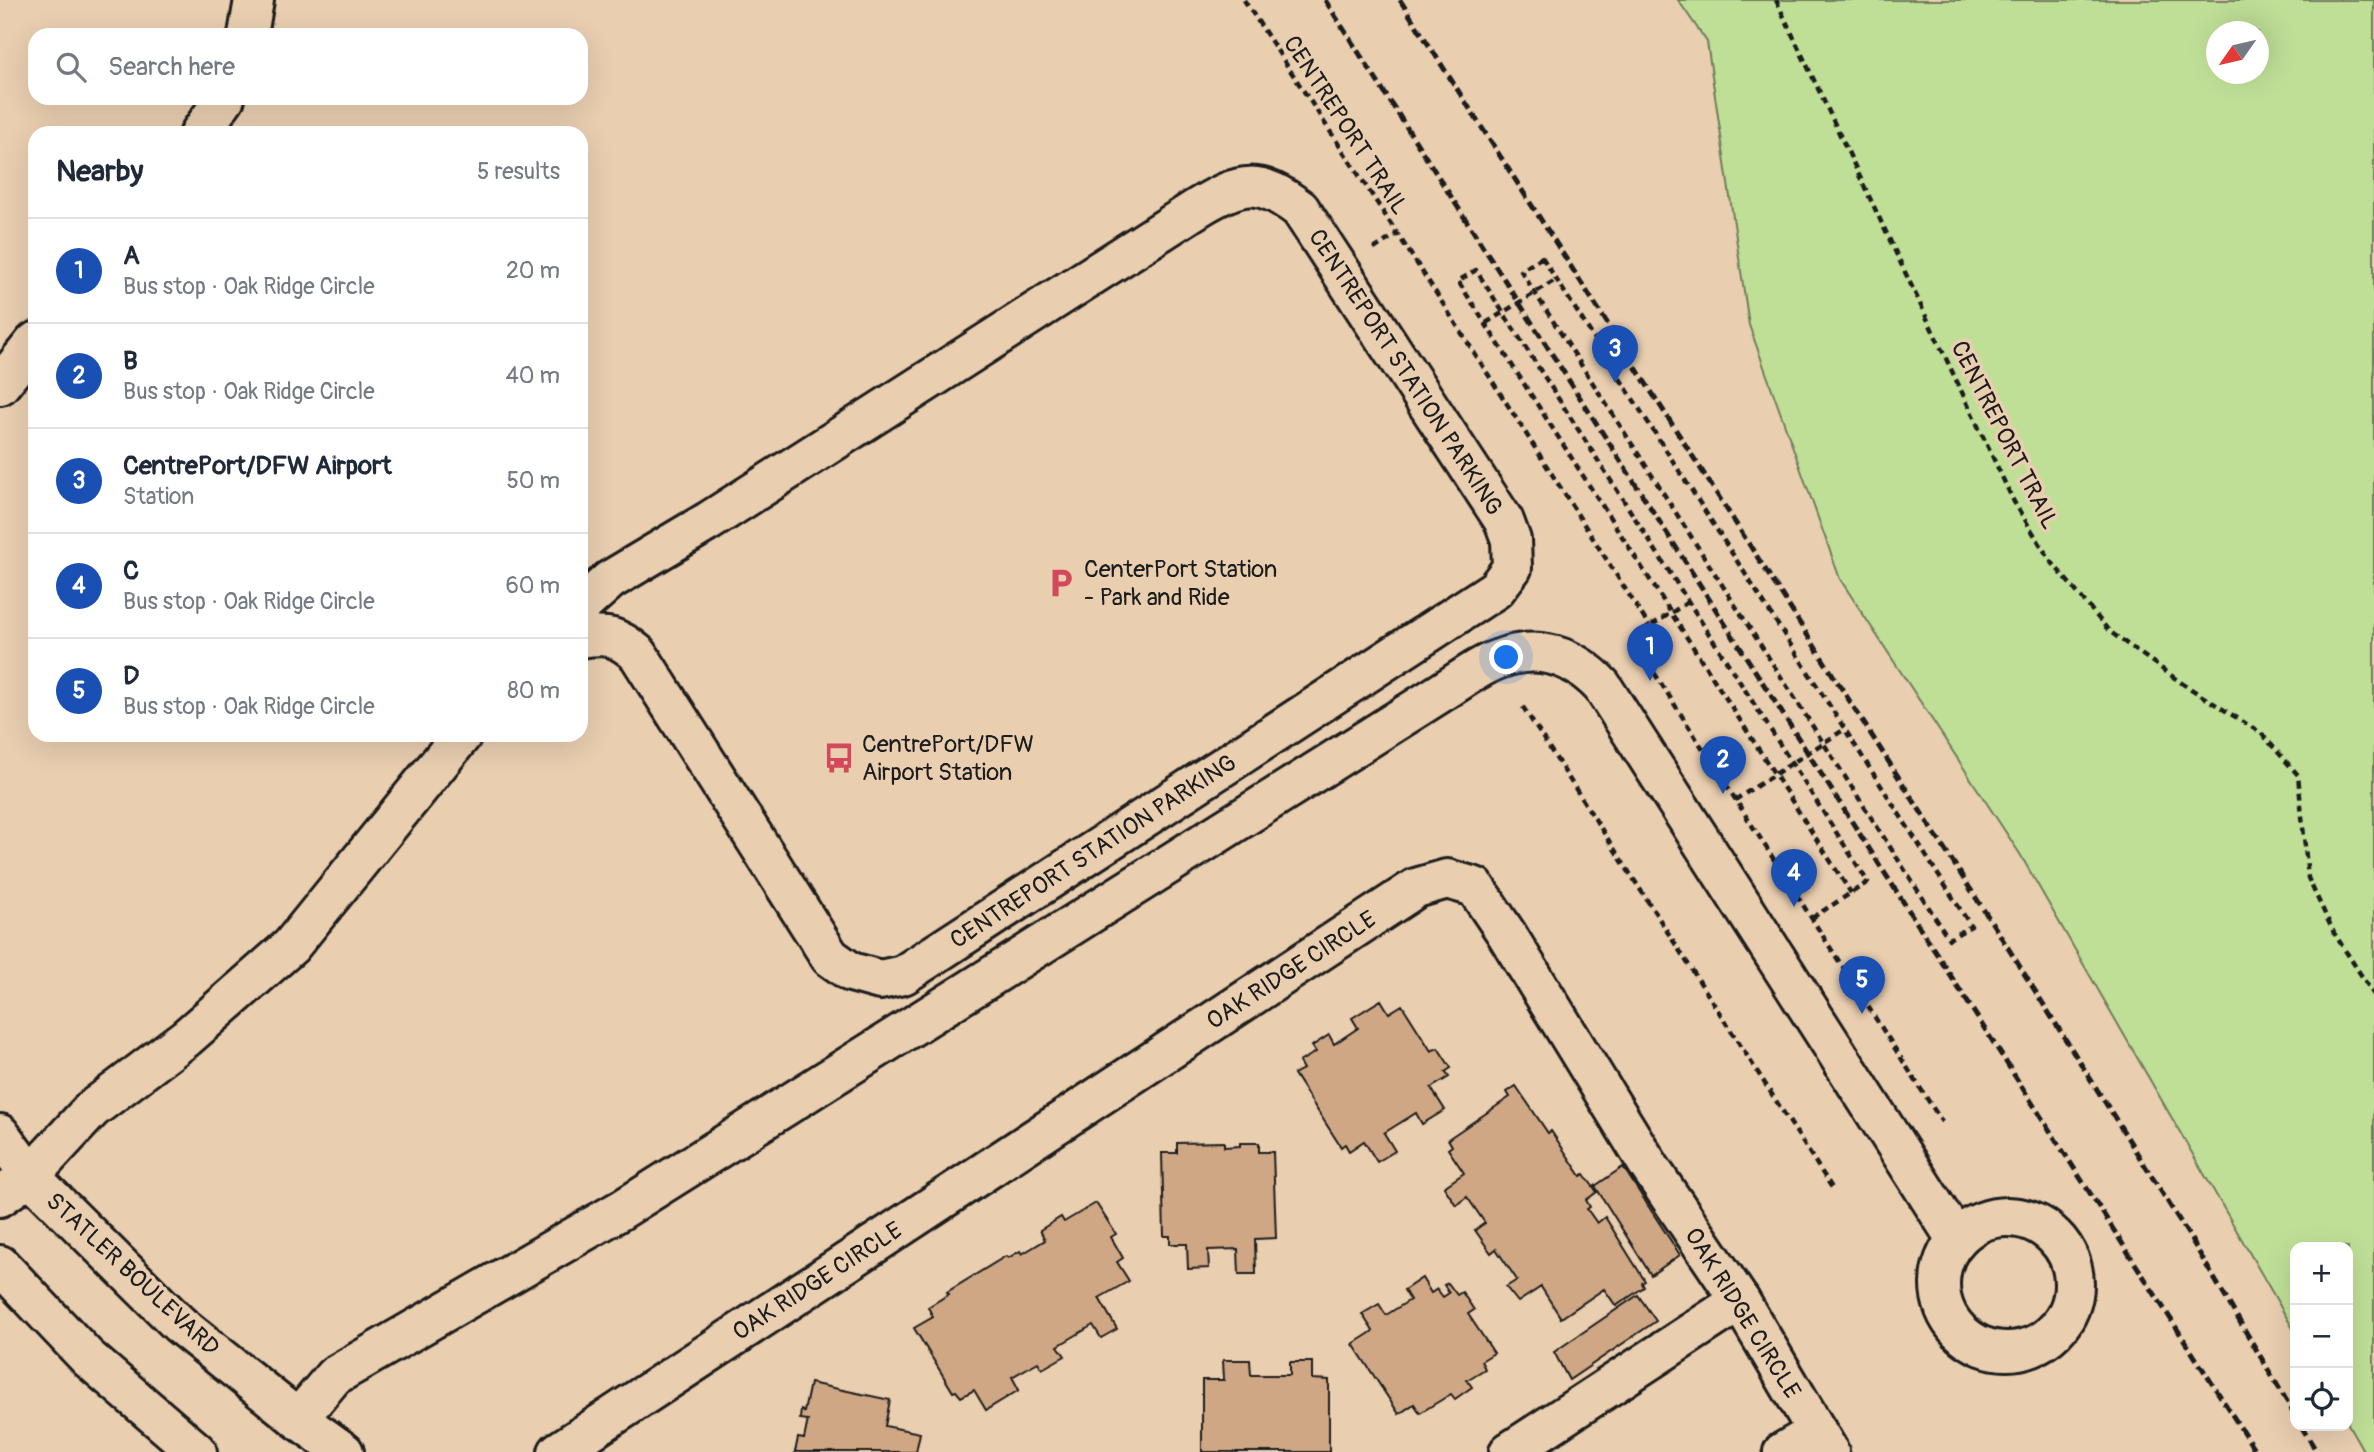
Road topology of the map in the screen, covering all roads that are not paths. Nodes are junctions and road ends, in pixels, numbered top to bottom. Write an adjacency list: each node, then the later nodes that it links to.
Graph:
1 (254, 0): 2 (street)
2 (249, 28)
3 (220, 105): 4 (street)
4 (205, 126)
5 (28, 351): 6 (street)
6 (0, 385)
7 (588, 600): 8 (street, CENTREPORT STATION PARKING)
8 (588, 637)
9 (456, 742): 11 (street)
10 (0, 1134): 11 (street, STATLER BOULEVARD)
11 (15, 1186): 15 (street, STATLER BOULEVARD)
12 (1956, 1238): 15 (street)
13 (0, 1265): 18 (street)
14 (1740, 1301): 16 (street, OAK RIDGE CIRCLE); 17 (street, OAK RIDGE CIRCLE); 20 (street)
15 (298, 1419): 19 (street, STATLER BOULEVARD)
16 (1823, 1442): 21 (street)
17 (581, 1446)
18 (197, 1452)
19 (344, 1452)
20 (1509, 1452)
21 (1783, 1452)

